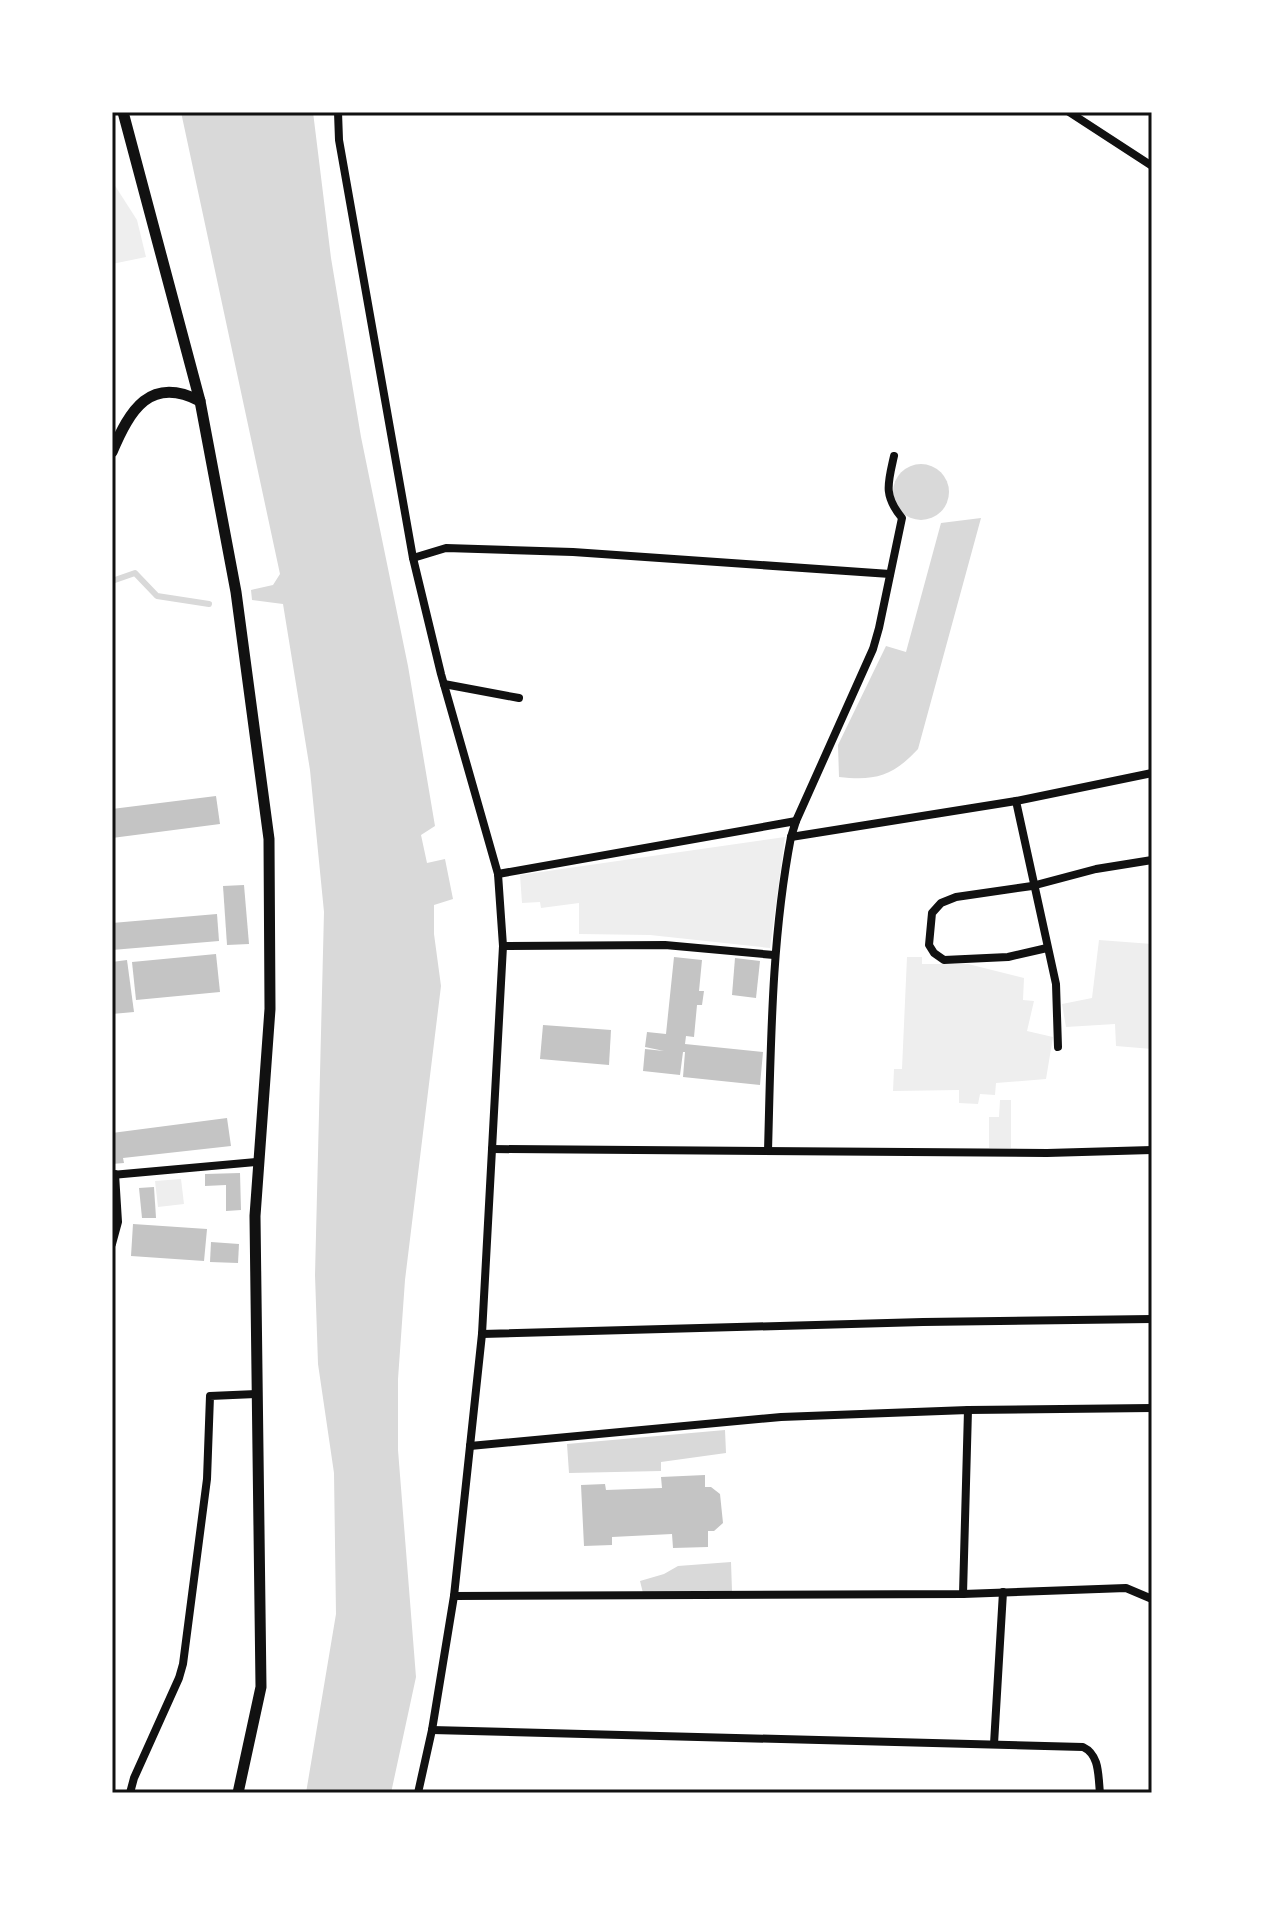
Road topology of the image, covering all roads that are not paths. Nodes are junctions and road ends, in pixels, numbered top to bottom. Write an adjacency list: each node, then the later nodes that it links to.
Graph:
1 (123, 112): 5 (street)
2 (338, 112): 8 (street)
3 (1069, 112): 4 (street)
4 (1152, 166)
5 (200, 401): 6 (street); 26 (street)
6 (112, 452)
7 (894, 456): 9 (street)
8 (413, 558): 9 (street); 10 (street)
9 (890, 574): 14 (street)
10 (444, 684): 11 (street); 17 (street)
11 (519, 698)
12 (1152, 773): 13 (street)
13 (1016, 801): 15 (street); 18 (street)
14 (796, 821): 15 (street); 17 (street)
15 (791, 837): 21 (street)
16 (1152, 860): 18 (street)
17 (498, 874): 19 (street)
18 (1032, 886): 20 (street); 20 (street)
19 (503, 946): 21 (street); 23 (street)
20 (1047, 948): 22 (street)
21 (774, 955): 25 (street)
22 (1058, 1047)
23 (492, 1149): 25 (street); 30 (street)
24 (1152, 1150): 25 (street)
25 (768, 1151)
26 (257, 1162): 27 (street); 31 (street)
27 (113, 1175): 28 (street)
28 (112, 1244)
29 (1152, 1319): 30 (street)
30 (482, 1334): 34 (street)
31 (257, 1394): 41 (street); 42 (street)
32 (1152, 1408): 33 (street)
33 (968, 1410): 34 (street); 36 (street)
34 (470, 1446): 37 (street)
35 (1003, 1592): 36 (street); 38 (street); 40 (street)
36 (963, 1594): 37 (street)
37 (454, 1596): 39 (street)
38 (1152, 1599)
39 (432, 1730): 40 (street); 43 (street)
40 (994, 1744): 44 (street)
41 (130, 1793)
42 (238, 1793)
43 (418, 1793)
44 (1100, 1793)

